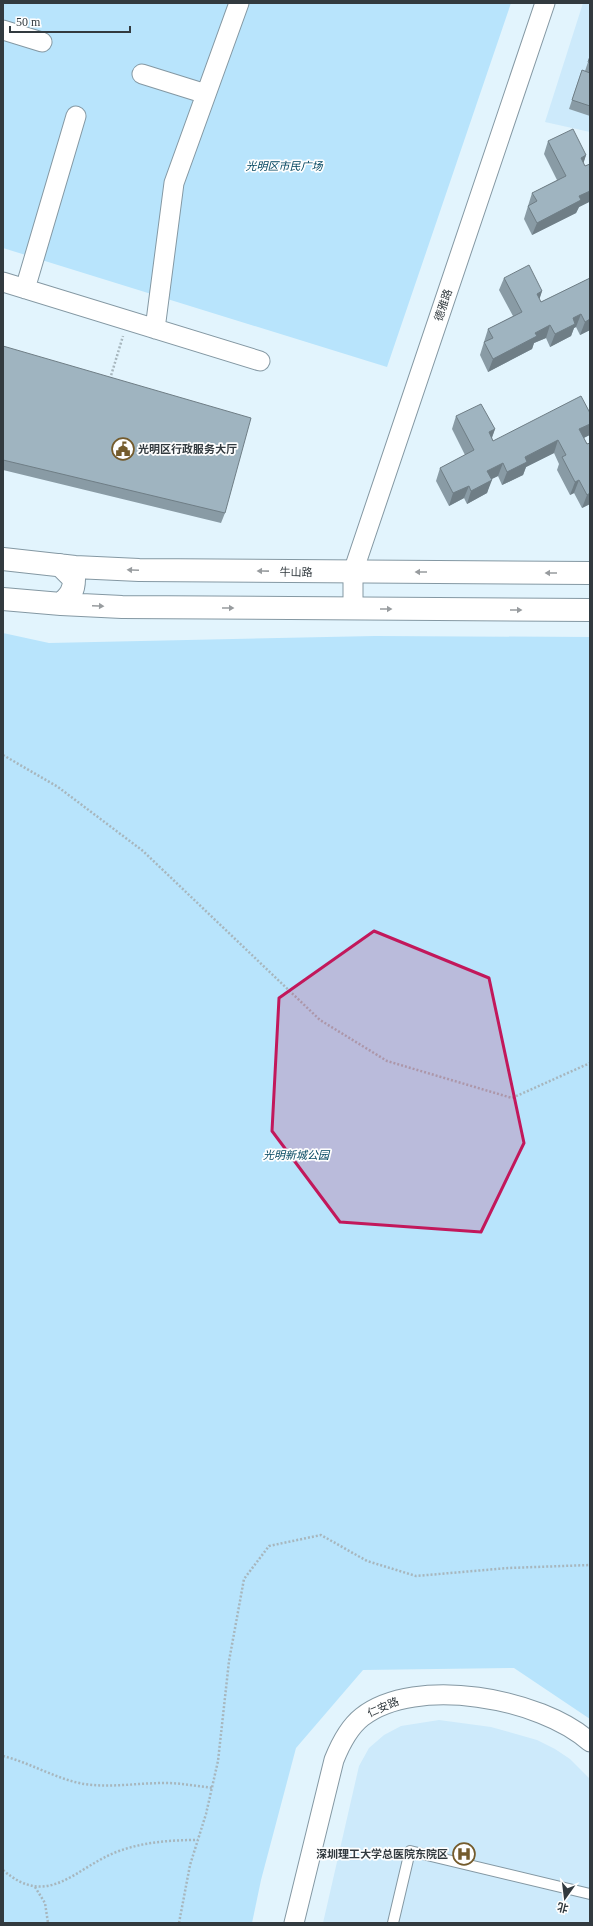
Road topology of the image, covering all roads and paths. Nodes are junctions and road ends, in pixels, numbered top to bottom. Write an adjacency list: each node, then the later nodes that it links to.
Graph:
1 (239, 3): 6 (street)
2 (545, 3): 16 (street, 德雅路)
3 (3, 30): 4 (street)
4 (42, 42)
5 (142, 74): 6 (street)
6 (206, 94): 11 (street)
7 (76, 116): 9 (street)
8 (3, 282): 9 (street)
9 (24, 289): 10 (street)
10 (128, 320): 11 (street); 13 (path)
11 (155, 328): 12 (street)
12 (260, 360)
13 (110, 380)
14 (3, 559): 15 (street, 牛山路)
15 (60, 565): 16 (street, 牛山路, one-way to 15); 19 (street)
16 (352, 572): 17 (street, 牛山路, one-way to 16); 20 (street, 德雅路)
17 (590, 573)
18 (3, 599): 19 (street)
19 (61, 604): 20 (street, one-way to 20)
20 (353, 609): 21 (street, one-way to 21)
21 (590, 610)
22 (3, 756): 23 (path)
23 (590, 1063)
24 (590, 1565): 27 (path)
25 (590, 1742): 34 (street, 仁安路)
26 (3, 1756): 27 (path)
27 (213, 1788): 28 (path)
28 (198, 1840): 30 (path); 33 (path)
29 (3, 1870): 30 (path)
30 (35, 1887): 32 (path)
31 (590, 1894): 35 (lane)
32 (48, 1923)
33 (179, 1923)
34 (294, 1923)
35 (393, 1923)

